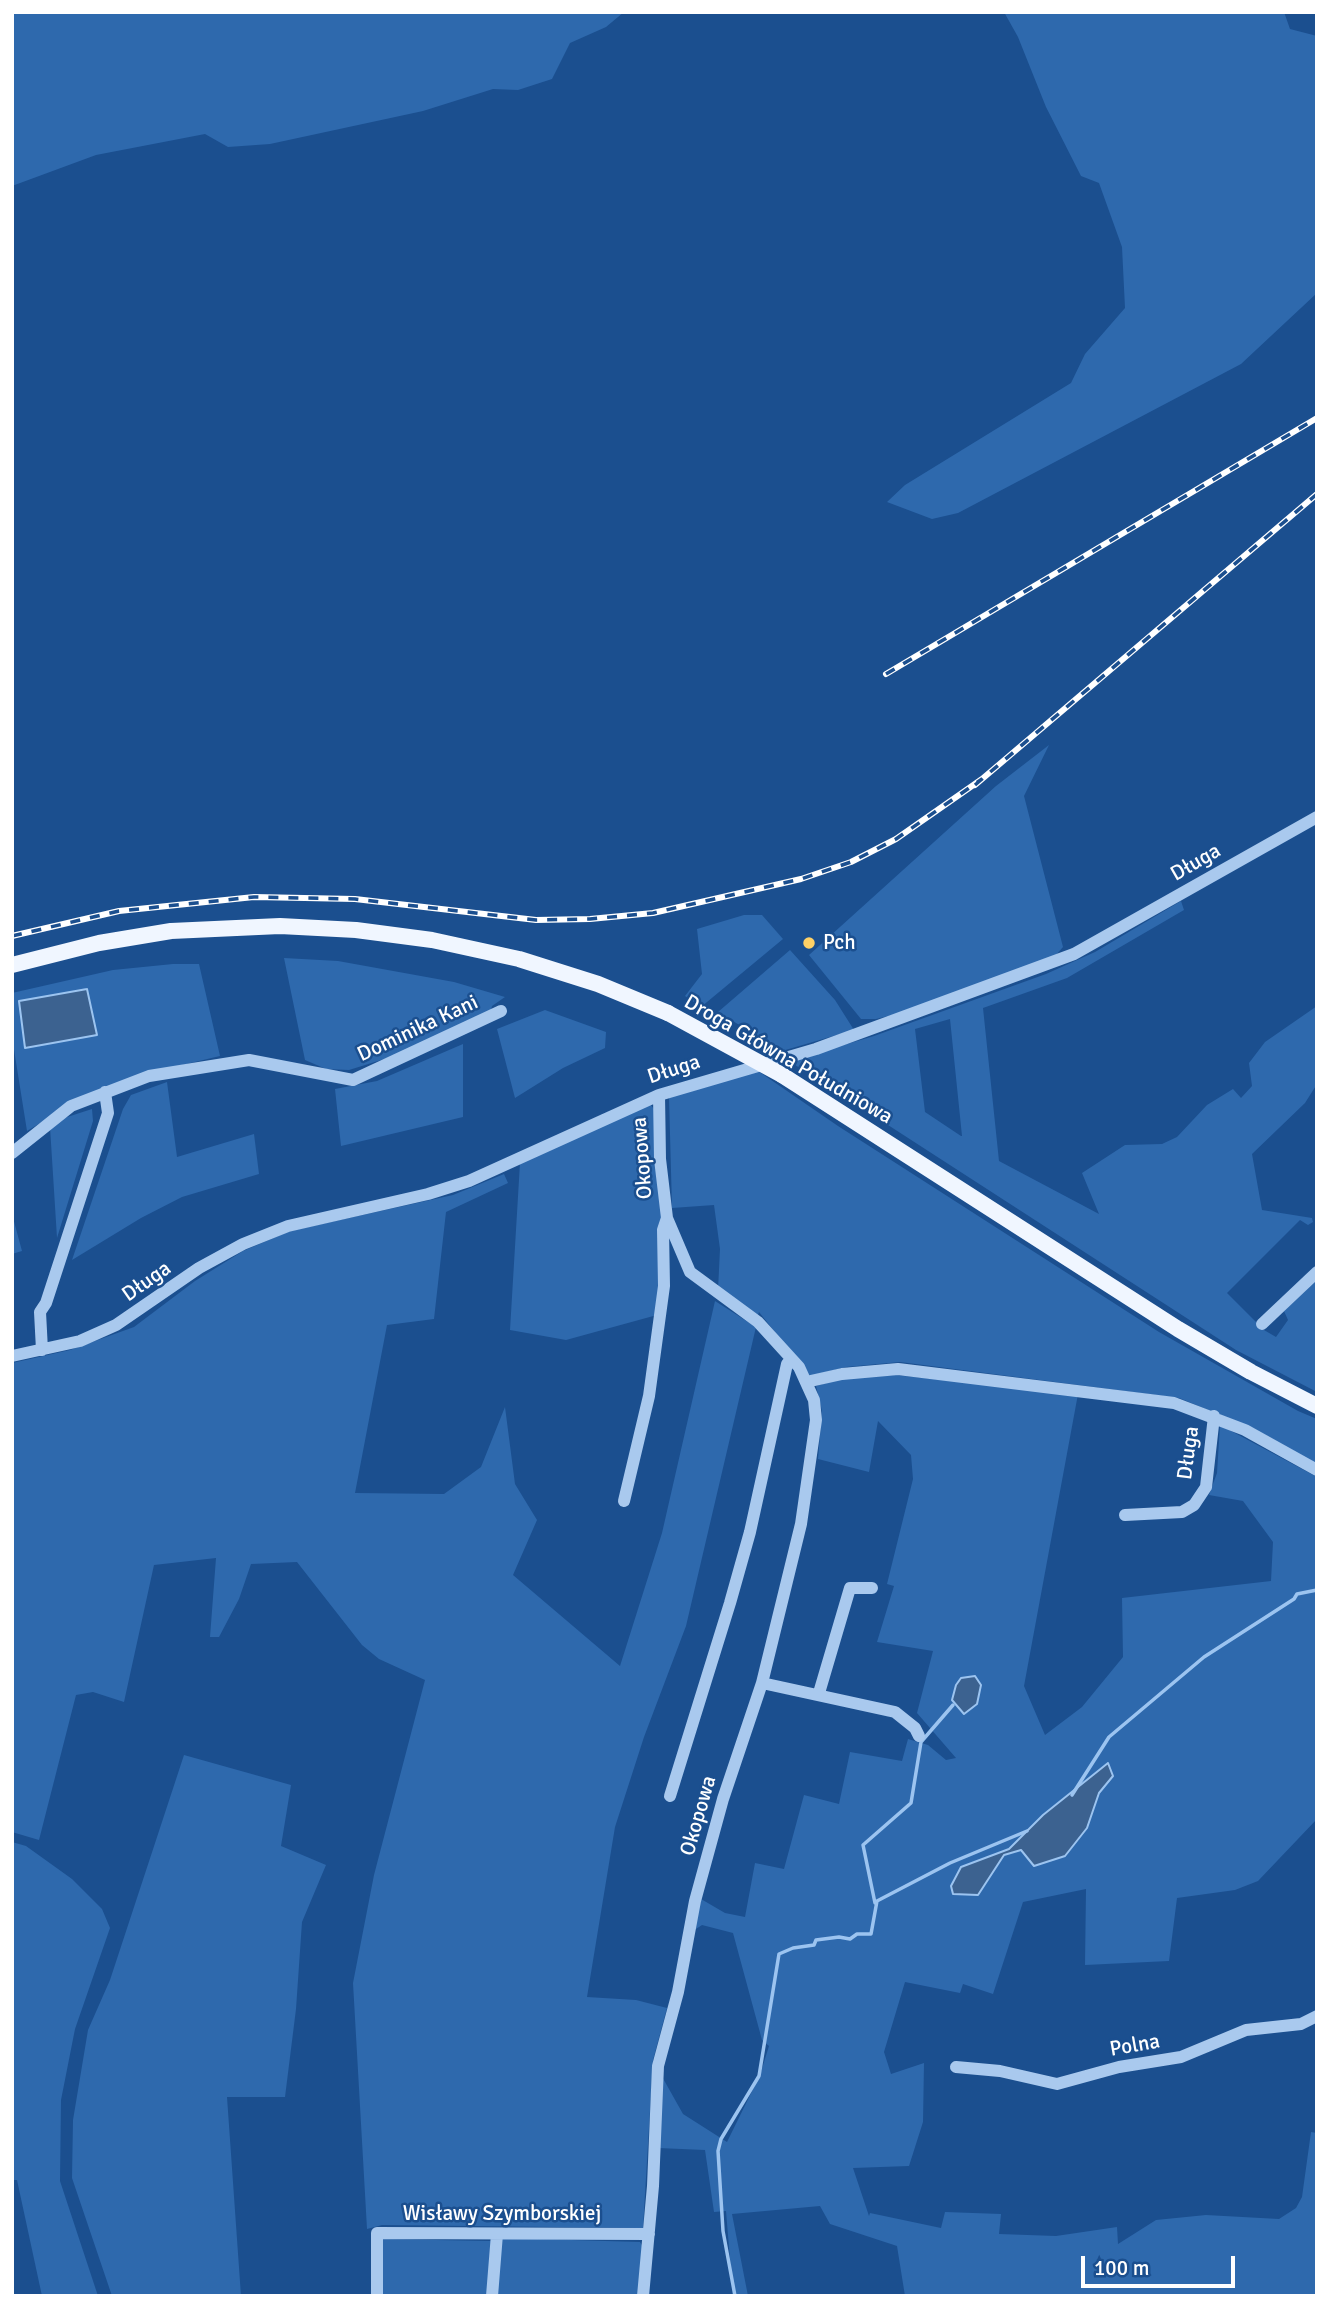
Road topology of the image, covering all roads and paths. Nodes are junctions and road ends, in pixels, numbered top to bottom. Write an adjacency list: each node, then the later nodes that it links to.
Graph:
1 (1317, 817): 5 (street, Długa)
2 (12, 965): 14 (main road, Droga Główna Południowa, bridge)
3 (501, 1011): 4 (street, Dominika Kani)
4 (105, 1092): 6 (street, Dominika Kani); 10 (street)
5 (659, 1095): 7 (street, Okopowa); 10 (street, Długa)
6 (12, 1153)
7 (667, 1219): 12 (street, Okopowa); 17 (street, Okopowa)
8 (1317, 1272): 9 (street)
9 (1262, 1324)
10 (42, 1350): 11 (street, Długa)
11 (12, 1356)
12 (791, 1359): 13 (street, Okopowa); 23 (street, Okopowa)
13 (806, 1382): 15 (street); 20 (street, Okopowa)
14 (1317, 1406)
15 (1214, 1416): 16 (street); 18 (street, Długa)
16 (1317, 1470)
17 (624, 1501)
18 (1125, 1516)
19 (872, 1588): 21 (street)
20 (762, 1684): 21 (street); 27 (street, Okopowa)
21 (819, 1693): 22 (street)
22 (919, 1736)
23 (670, 1796)
24 (1317, 2016): 25 (street, Polna)
25 (956, 2067)
26 (497, 2234): 27 (street, Wisławy Szymborskiej); 28 (street, Wisławy Szymborskiej); 29 (street)
27 (649, 2234): 30 (street, Okopowa)
28 (377, 2296)
29 (492, 2296)
30 (643, 2296)

